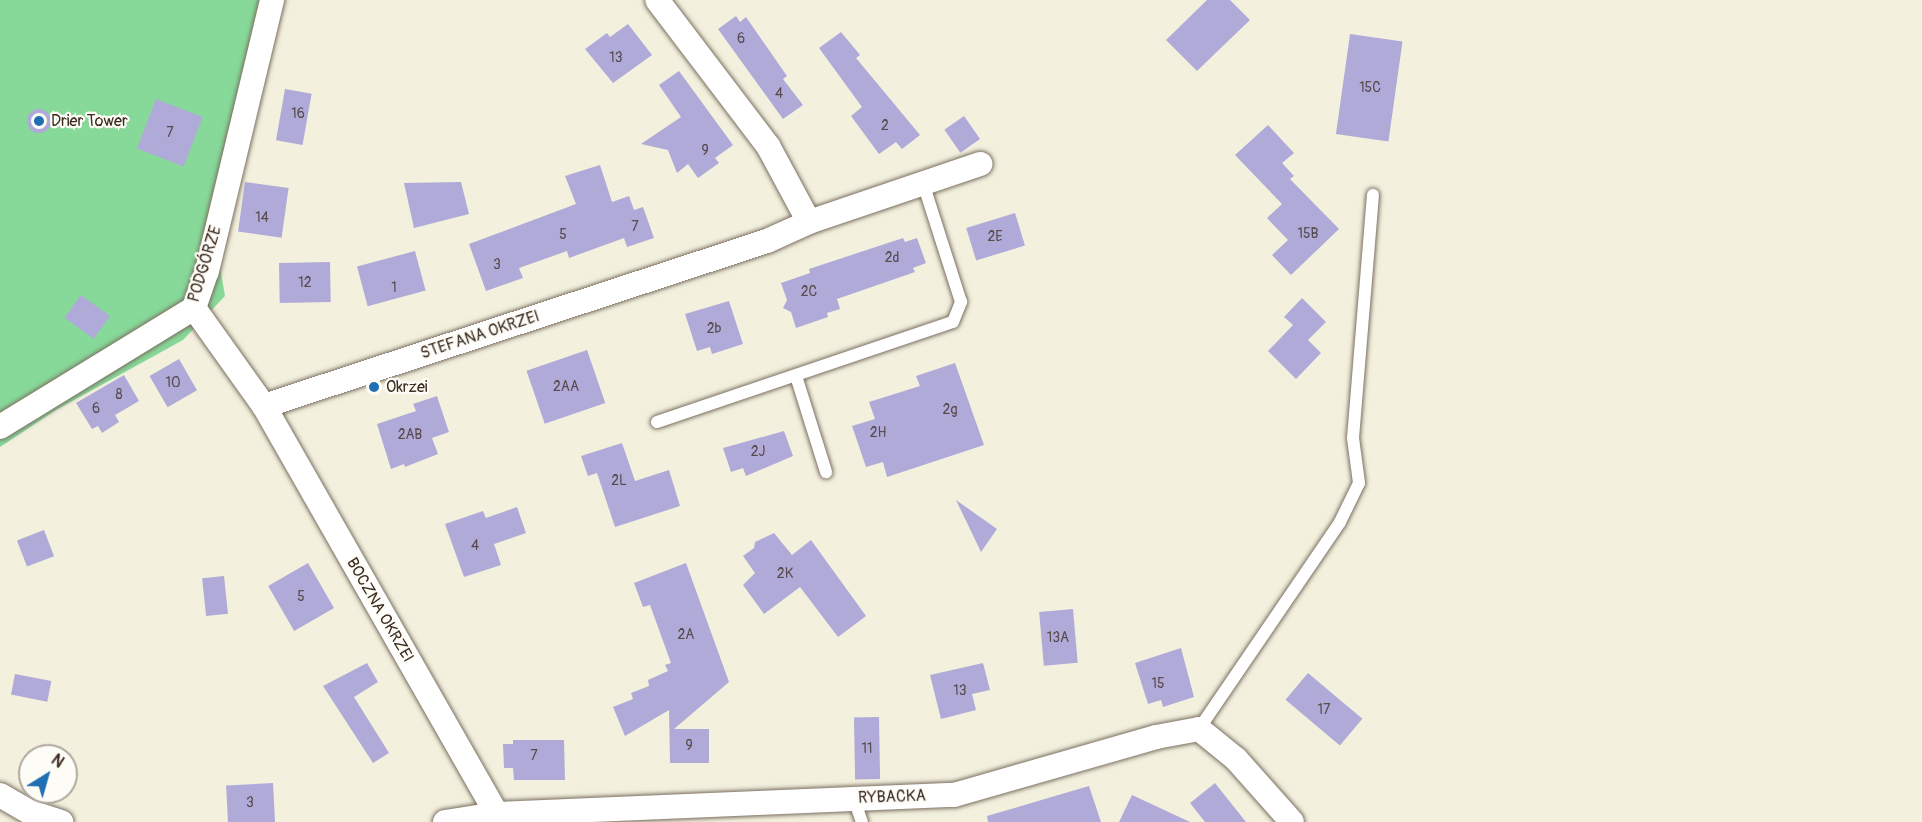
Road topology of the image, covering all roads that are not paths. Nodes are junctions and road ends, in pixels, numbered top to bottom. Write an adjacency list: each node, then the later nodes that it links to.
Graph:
1 (272, 0): 7 (street, PODGÓRZE)
2 (657, 0): 6 (street)
3 (980, 164): 4 (street, STEFANA OKRZEI)
4 (923, 183): 6 (street, STEFANA OKRZEI); 8 (lane)
5 (1373, 195): 13 (lane)
6 (809, 222): 9 (street, STEFANA OKRZEI)
7 (194, 308): 9 (street); 11 (street, PODGÓRZE)
8 (796, 376): 10 (lane); 12 (lane)
9 (264, 406): 16 (street, BOCZNA OKRZEI)
10 (657, 422)
11 (0, 427)
12 (826, 472)
13 (1198, 729): 15 (street, RYBACKA); 20 (street)
14 (0, 795): 17 (street)
15 (854, 799): 16 (street, RYBACKA); 19 (lane)
16 (497, 814): 18 (street, RYBACKA)
17 (61, 822)
18 (445, 822)
19 (862, 822)
20 (1292, 822)

